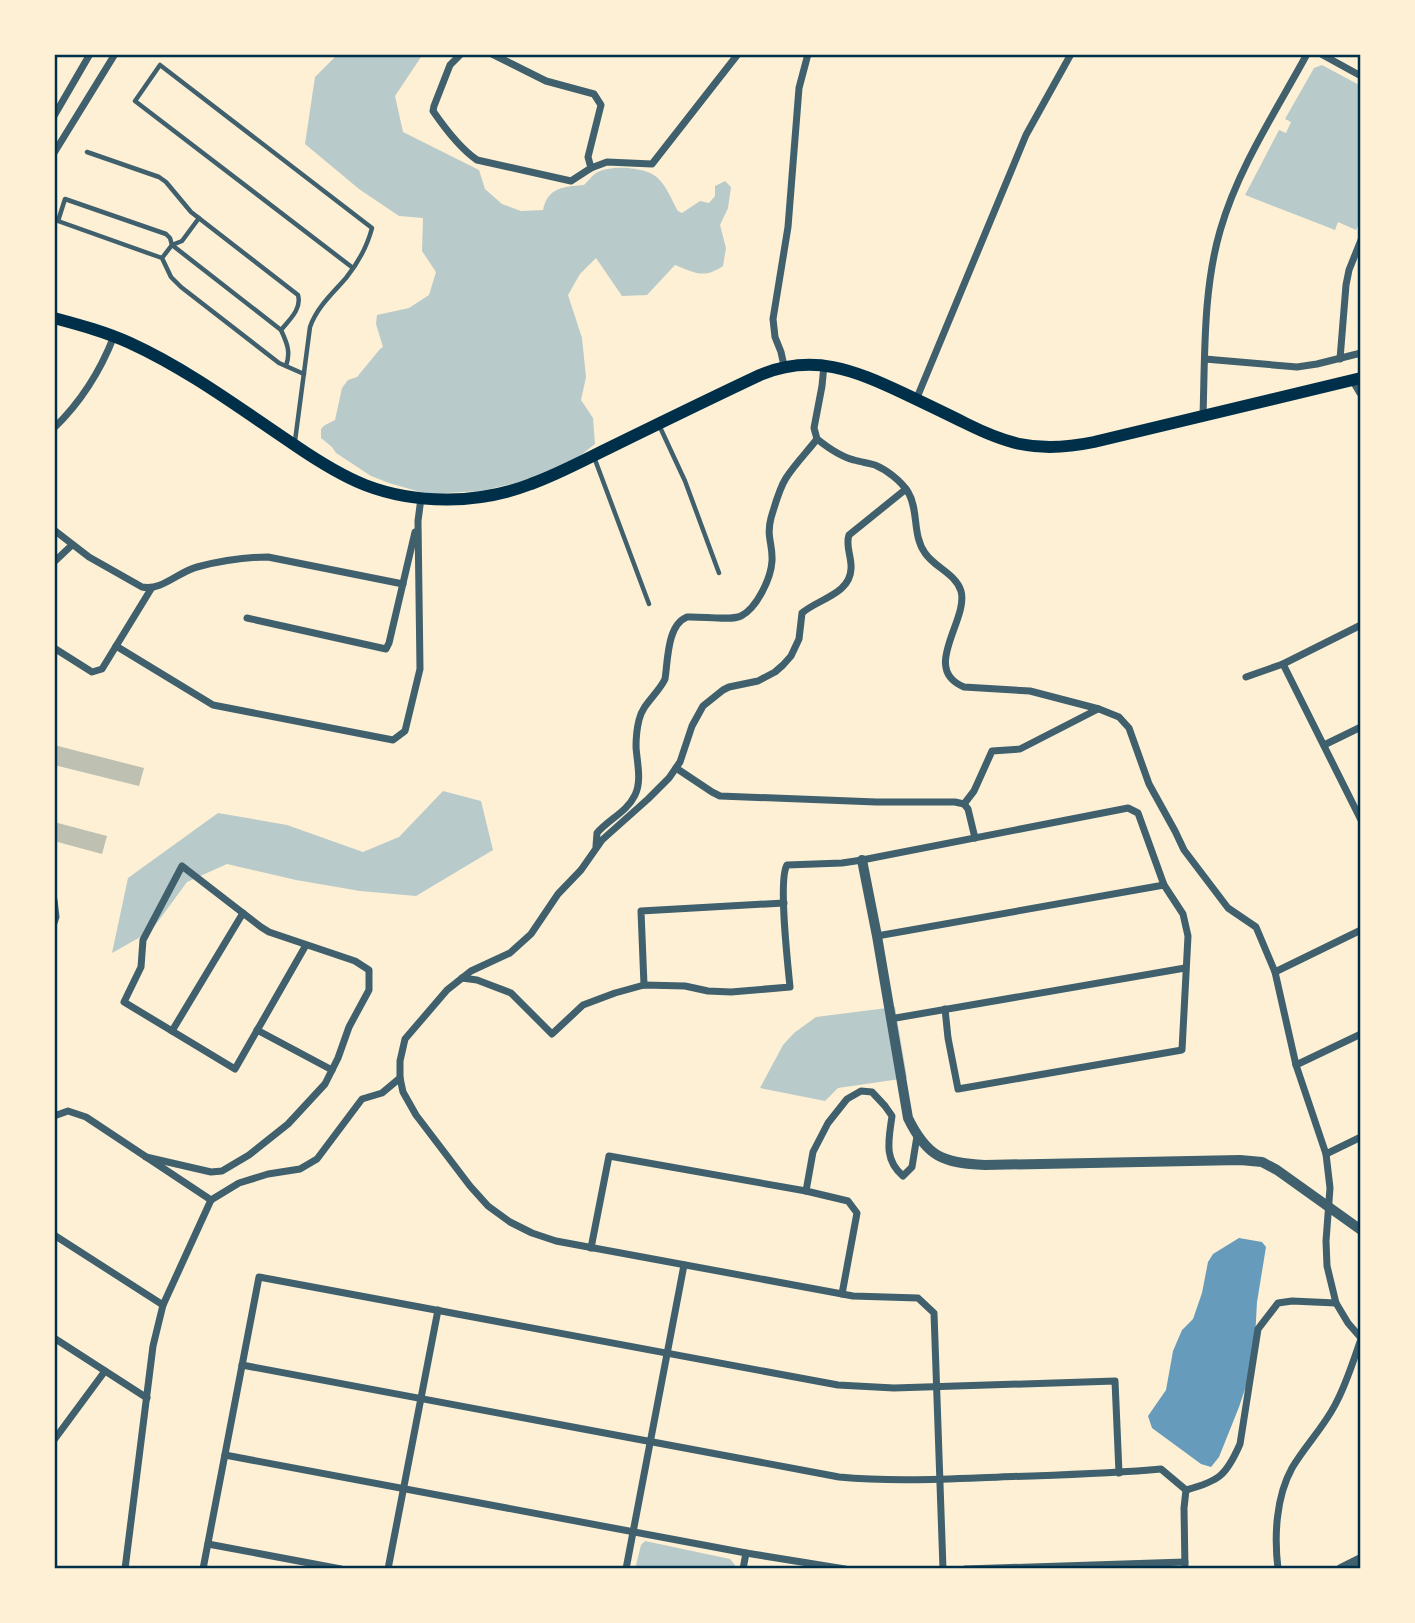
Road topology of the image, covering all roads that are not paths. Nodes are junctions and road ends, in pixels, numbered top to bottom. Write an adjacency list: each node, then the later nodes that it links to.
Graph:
1 (90, 54): 11 (street)
2 (115, 54): 13 (street)
3 (461, 54): 14 (street)
4 (492, 54): 14 (street)
5 (738, 54): 14 (street)
6 (808, 54): 28 (street)
7 (1071, 54): 32 (street)
8 (1307, 54): 24 (street)
9 (1321, 54): 10 (street)
10 (1361, 76)
11 (54, 116)
12 (87, 152): 15 (lane)
13 (54, 153)
14 (591, 167)
15 (199, 218): 17 (lane); 21 (lane)
16 (1361, 240): 25 (street)
17 (172, 245): 18 (lane); 18 (lane); 21 (lane)
18 (162, 258): 27 (lane)
19 (353, 268): 19 (lane); 29 (lane)
20 (54, 318): 22 (main road)
21 (281, 330): 27 (lane)
22 (114, 337): 35 (street); 37 (main road)
23 (1361, 352): 25 (street)
24 (1205, 359): 25 (street); 33 (street)
25 (1340, 359)
26 (824, 365): 28 (main road); 32 (main road); 36 (street)
27 (286, 366): 29 (lane)
28 (784, 366): 34 (main road)
29 (304, 374): 37 (lane)
30 (1358, 379): 31 (street); 33 (main road)
31 (1361, 392)
32 (916, 400): 33 (main road)
33 (1203, 416)
34 (659, 424): 38 (main road); 45 (lane)
35 (54, 428)
36 (817, 439): 39 (street); 62 (street)
37 (295, 446): 40 (main road)
38 (593, 456): 40 (main road); 48 (lane)
39 (906, 489): 55 (street); 58 (street)
40 (421, 498): 41 (street)
41 (418, 521): 46 (street); 51 (street)
42 (54, 530): 43 (street)
43 (72, 545): 44 (street); 47 (street)
44 (54, 562)
45 (719, 573)
46 (403, 584): 47 (street); 49 (street)
47 (151, 589): 51 (street)
48 (649, 604)
49 (247, 618)
50 (1361, 625): 53 (street)
51 (116, 646): 52 (street)
52 (54, 648)
53 (1283, 664): 54 (street); 57 (street)
54 (1246, 677)
55 (1099, 709): 59 (street); 73 (street)
56 (1361, 727): 57 (street)
57 (1324, 745): 60 (street)
58 (676, 768): 59 (street); 62 (street)
59 (964, 804): 61 (street)
60 (1361, 820)
61 (975, 838): 63 (street); 64 (street)
62 (596, 847): 74 (street)
63 (862, 860): 66 (street); 70 (street)
64 (1164, 885): 70 (street); 72 (street)
65 (54, 901): 68 (street)
66 (784, 903): 75 (street); 75 (street)
67 (243, 913): 71 (street); 79 (street); 79 (street)
68 (55, 919)
69 (1361, 930): 73 (street)
70 (877, 936): 77 (street)
71 (306, 945): 78 (street); 82 (street)
72 (1185, 968): 76 (street); 76 (street)
73 (1275, 972): 81 (street)
74 (462, 978): 75 (street); 83 (street)
75 (644, 985)
76 (945, 1009): 77 (street)
77 (890, 1018): 85 (street)
78 (257, 1030): 79 (street); 82 (street)
79 (172, 1031)
80 (1361, 1034): 81 (street)
81 (1296, 1065): 87 (street)
82 (332, 1070): 88 (street)
83 (400, 1078): 90 (street); 94 (street)
84 (54, 1116): 88 (street)
85 (917, 1136): 89 (street); 91 (street)
86 (1361, 1137): 87 (street)
87 (1326, 1154): 91 (street)
88 (146, 1157): 90 (street)
89 (806, 1191): 94 (street); 96 (street)
90 (211, 1200): 98 (street)
91 (1329, 1207): 92 (street); 97 (street)
92 (1361, 1230)
93 (54, 1235): 98 (street)
94 (591, 1248): 95 (street)
95 (684, 1265): 96 (street); 102 (street)
96 (842, 1294): 105 (street)
97 (1336, 1303): 101 (street); 114 (street)
98 (163, 1305): 106 (street)
99 (438, 1310): 102 (street); 103 (street); 107 (street)
100 (54, 1338): 104 (street)
101 (1361, 1339): 129 (street)
102 (667, 1353): 105 (street); 109 (street)
103 (242, 1365): 107 (street); 110 (street)
104 (105, 1371): 106 (street); 108 (street)
105 (937, 1386): 111 (street); 112 (street)
106 (147, 1398): 120 (street)
107 (421, 1399): 109 (street); 113 (street)
108 (54, 1440)
109 (650, 1441): 112 (street); 115 (street)
110 (225, 1455): 113 (street); 116 (street)
111 (1119, 1473): 112 (street); 114 (street)
112 (940, 1479): 127 (street)
113 (404, 1488): 115 (street); 123 (street)
114 (1186, 1490): 119 (street)
115 (633, 1532): 117 (street); 124 (street)
116 (208, 1544): 121 (street); 122 (street)
117 (746, 1553): 125 (street); 126 (street)
118 (1361, 1559): 130 (street)
119 (1185, 1565): 128 (street)
120 (125, 1569)
121 (203, 1569)
122 (341, 1569)
123 (388, 1569)
124 (626, 1569)
125 (743, 1569)
126 (845, 1569)
127 (943, 1569)
128 (965, 1569)
129 (1278, 1569)
130 (1341, 1569)

